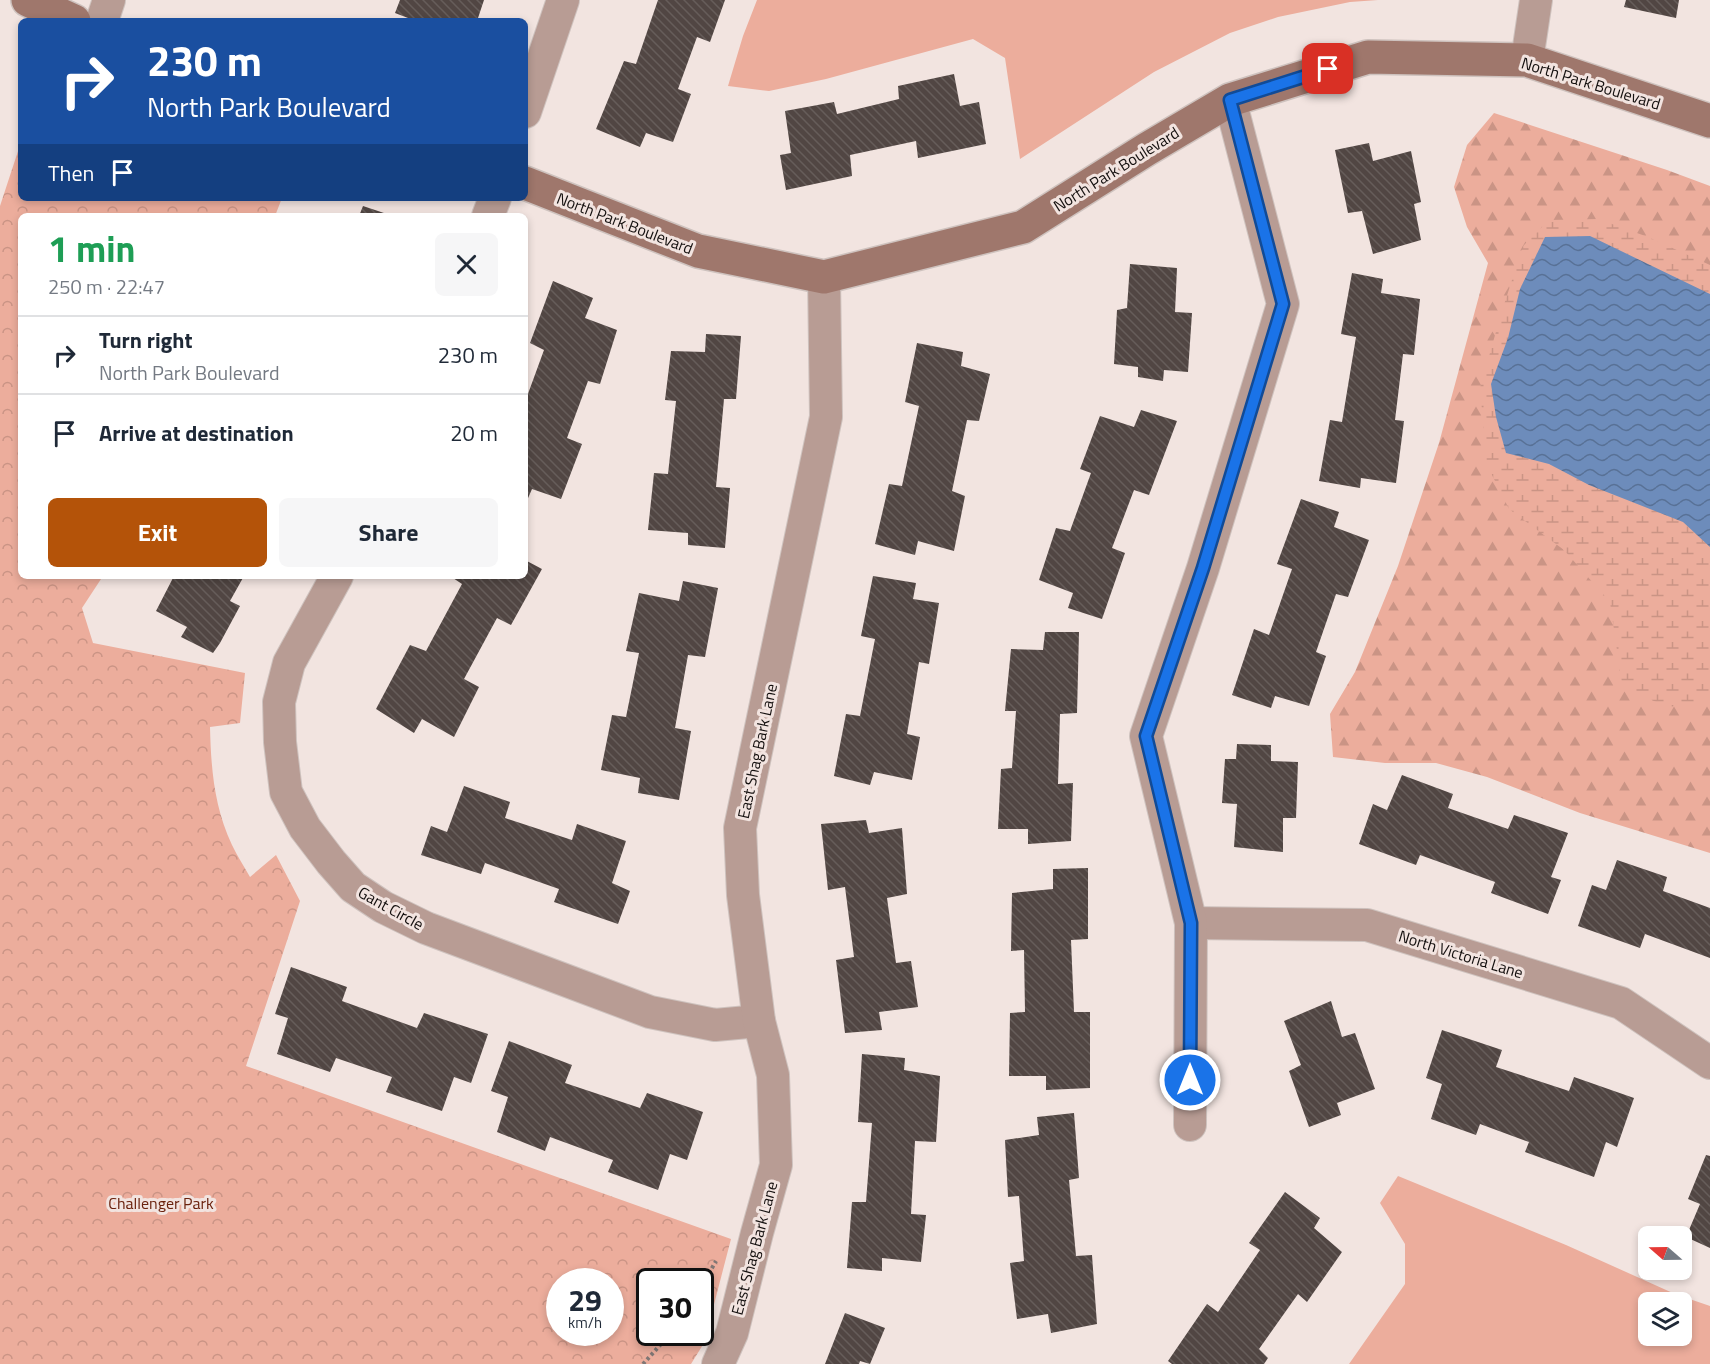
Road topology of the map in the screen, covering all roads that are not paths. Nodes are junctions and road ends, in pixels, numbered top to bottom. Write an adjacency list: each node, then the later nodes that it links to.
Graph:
1 (28, 0): 5 (street)
2 (109, 0): 6 (street)
3 (563, 0): 9 (street)
4 (1536, 0): 7 (street)
5 (67, 18)
6 (103, 18)
7 (1527, 60): 8 (street, North Park Boulevard); 10 (street, North Park Boulevard)
8 (1230, 100): 12 (street, North Park Boulevard); 14 (street)
9 (528, 103)
10 (1710, 121)
11 (528, 184): 12 (street, North Park Boulevard)
12 (824, 277): 15 (street, East Shag Bark Lane)
13 (335, 579): 15 (street, Gant Circle)
14 (1191, 923): 16 (street, North Victoria Lane); 17 (street)
15 (759, 1020): 18 (street, East Shag Bark Lane)
16 (1710, 1063)
17 (1190, 1125)
18 (718, 1364)

